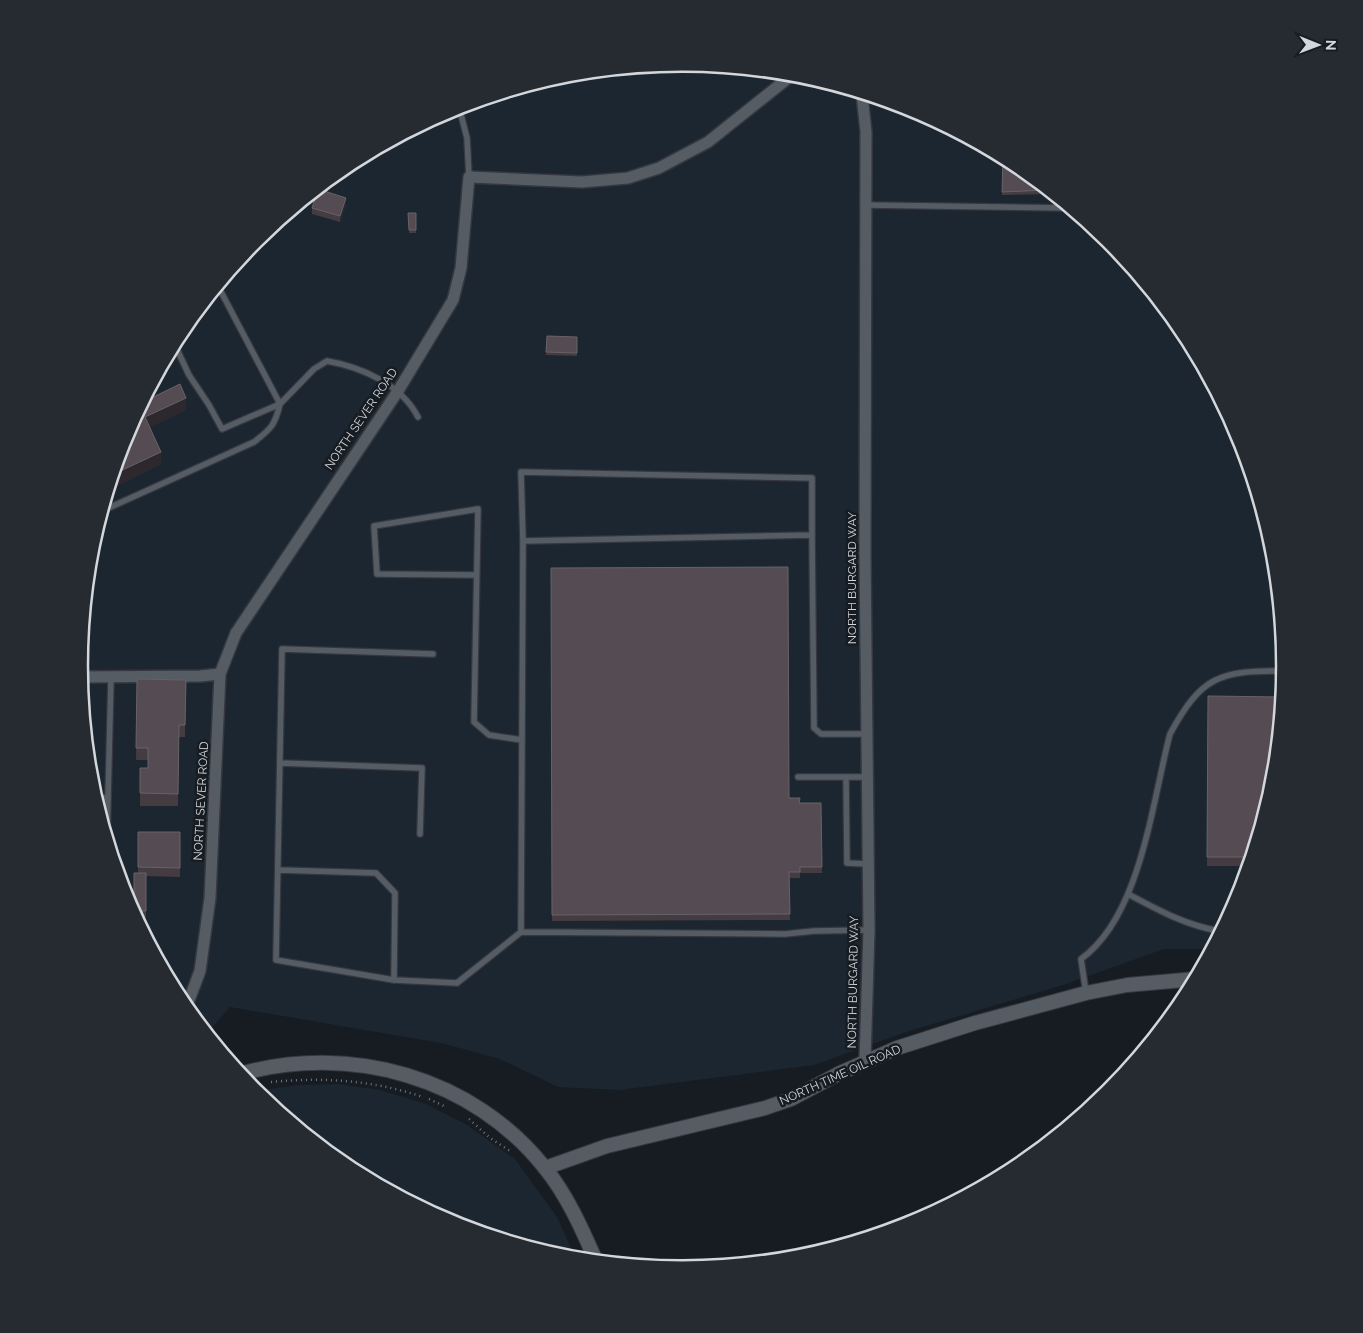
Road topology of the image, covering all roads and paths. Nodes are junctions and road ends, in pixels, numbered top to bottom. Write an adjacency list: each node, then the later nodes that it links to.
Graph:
1 (783, 82): 4 (street)
2 (863, 101): 5 (street, NORTH BURGARD WAY)
3 (461, 115): 4 (lane)
4 (469, 177): 9 (street, NORTH SEVER ROAD)
5 (866, 205): 6 (lane); 21 (street, NORTH BURGARD WAY)
6 (1058, 208)
7 (221, 292): 10 (lane)
8 (178, 352): 10 (lane)
9 (398, 391): 10 (lane); 11 (lane); 18 (street, NORTH SEVER ROAD)
10 (280, 404): 12 (lane)
11 (418, 417)
12 (110, 508)
13 (812, 535): 14 (lane); 14 (lane); 21 (lane)
14 (523, 541): 22 (lane)
15 (476, 575): 15 (lane); 22 (lane)
16 (433, 654): 23 (lane)
17 (1276, 671): 33 (lane)
18 (220, 674): 20 (street); 40 (street, NORTH SEVER ROAD)
19 (88, 677): 20 (street)
20 (111, 678): 28 (lane)
21 (867, 734): 24 (street, NORTH BURGARD WAY)
22 (522, 740): 36 (lane)
23 (280, 763): 30 (lane); 32 (lane)
24 (867, 776): 25 (lane); 31 (street, NORTH BURGARD WAY)
25 (846, 777): 26 (lane); 31 (lane)
26 (798, 778)
27 (103, 798): 28 (lane)
28 (108, 798): 29 (lane)
29 (108, 818)
30 (420, 834)
31 (868, 864): 35 (street, NORTH BURGARD WAY)
32 (278, 870): 37 (lane); 37 (lane)
33 (1128, 894): 34 (lane); 39 (lane)
34 (1214, 929)
35 (869, 930): 36 (lane); 41 (street, NORTH BURGARD WAY)
36 (521, 932): 37 (lane)
37 (394, 980)
38 (1186, 980): 39 (street, NORTH TIME OIL ROAD)
39 (1086, 993): 41 (street, NORTH TIME OIL ROAD)
40 (189, 999)
41 (865, 1061): 47 (street, NORTH TIME OIL ROAD)
42 (248, 1072): 47 (street)
43 (264, 1084): 44 (path)
44 (446, 1106)
45 (464, 1116): 46 (path)
46 (511, 1152)
47 (545, 1168): 48 (street)
48 (592, 1253)

